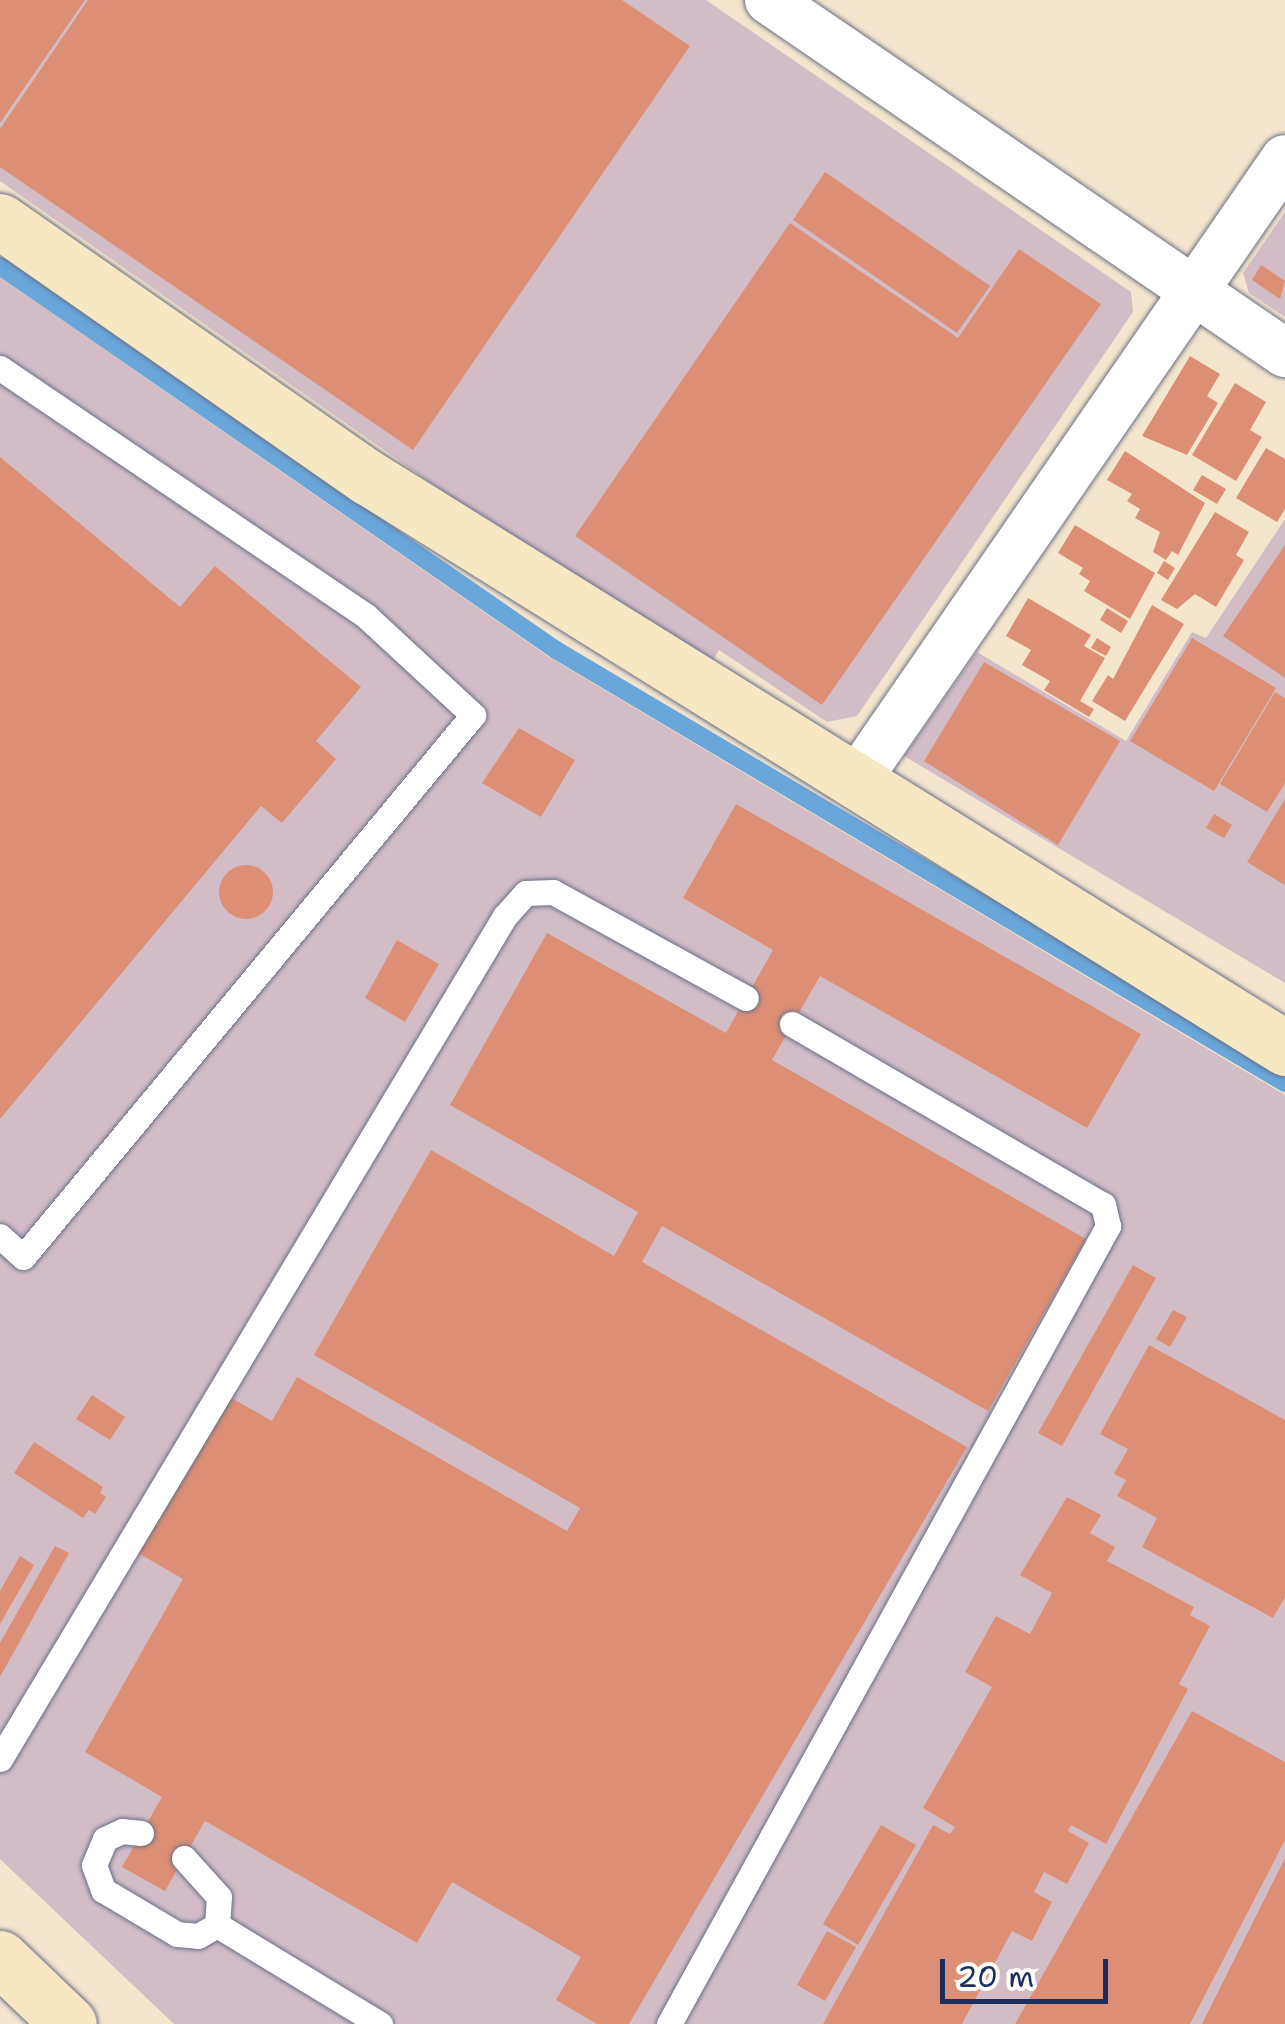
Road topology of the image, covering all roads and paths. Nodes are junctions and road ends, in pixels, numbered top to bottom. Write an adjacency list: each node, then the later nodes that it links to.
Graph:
1 (769, 0): 4 (street)
2 (1285, 159): 4 (street)
3 (0, 221): 7 (street)
4 (1194, 291): 5 (street); 7 (street)
5 (1285, 354)
6 (0, 368): 11 (lane)
7 (854, 784): 10 (street)
8 (746, 998): 12 (lane)
9 (792, 1024): 19 (lane)
10 (1285, 1048)
11 (0, 1236)
12 (0, 1759)
13 (141, 1833): 15 (lane)
14 (184, 1858): 15 (lane)
15 (217, 1925): 18 (lane)
16 (0, 1958): 17 (street)
17 (70, 2024)
18 (380, 2024)
19 (670, 2024)

